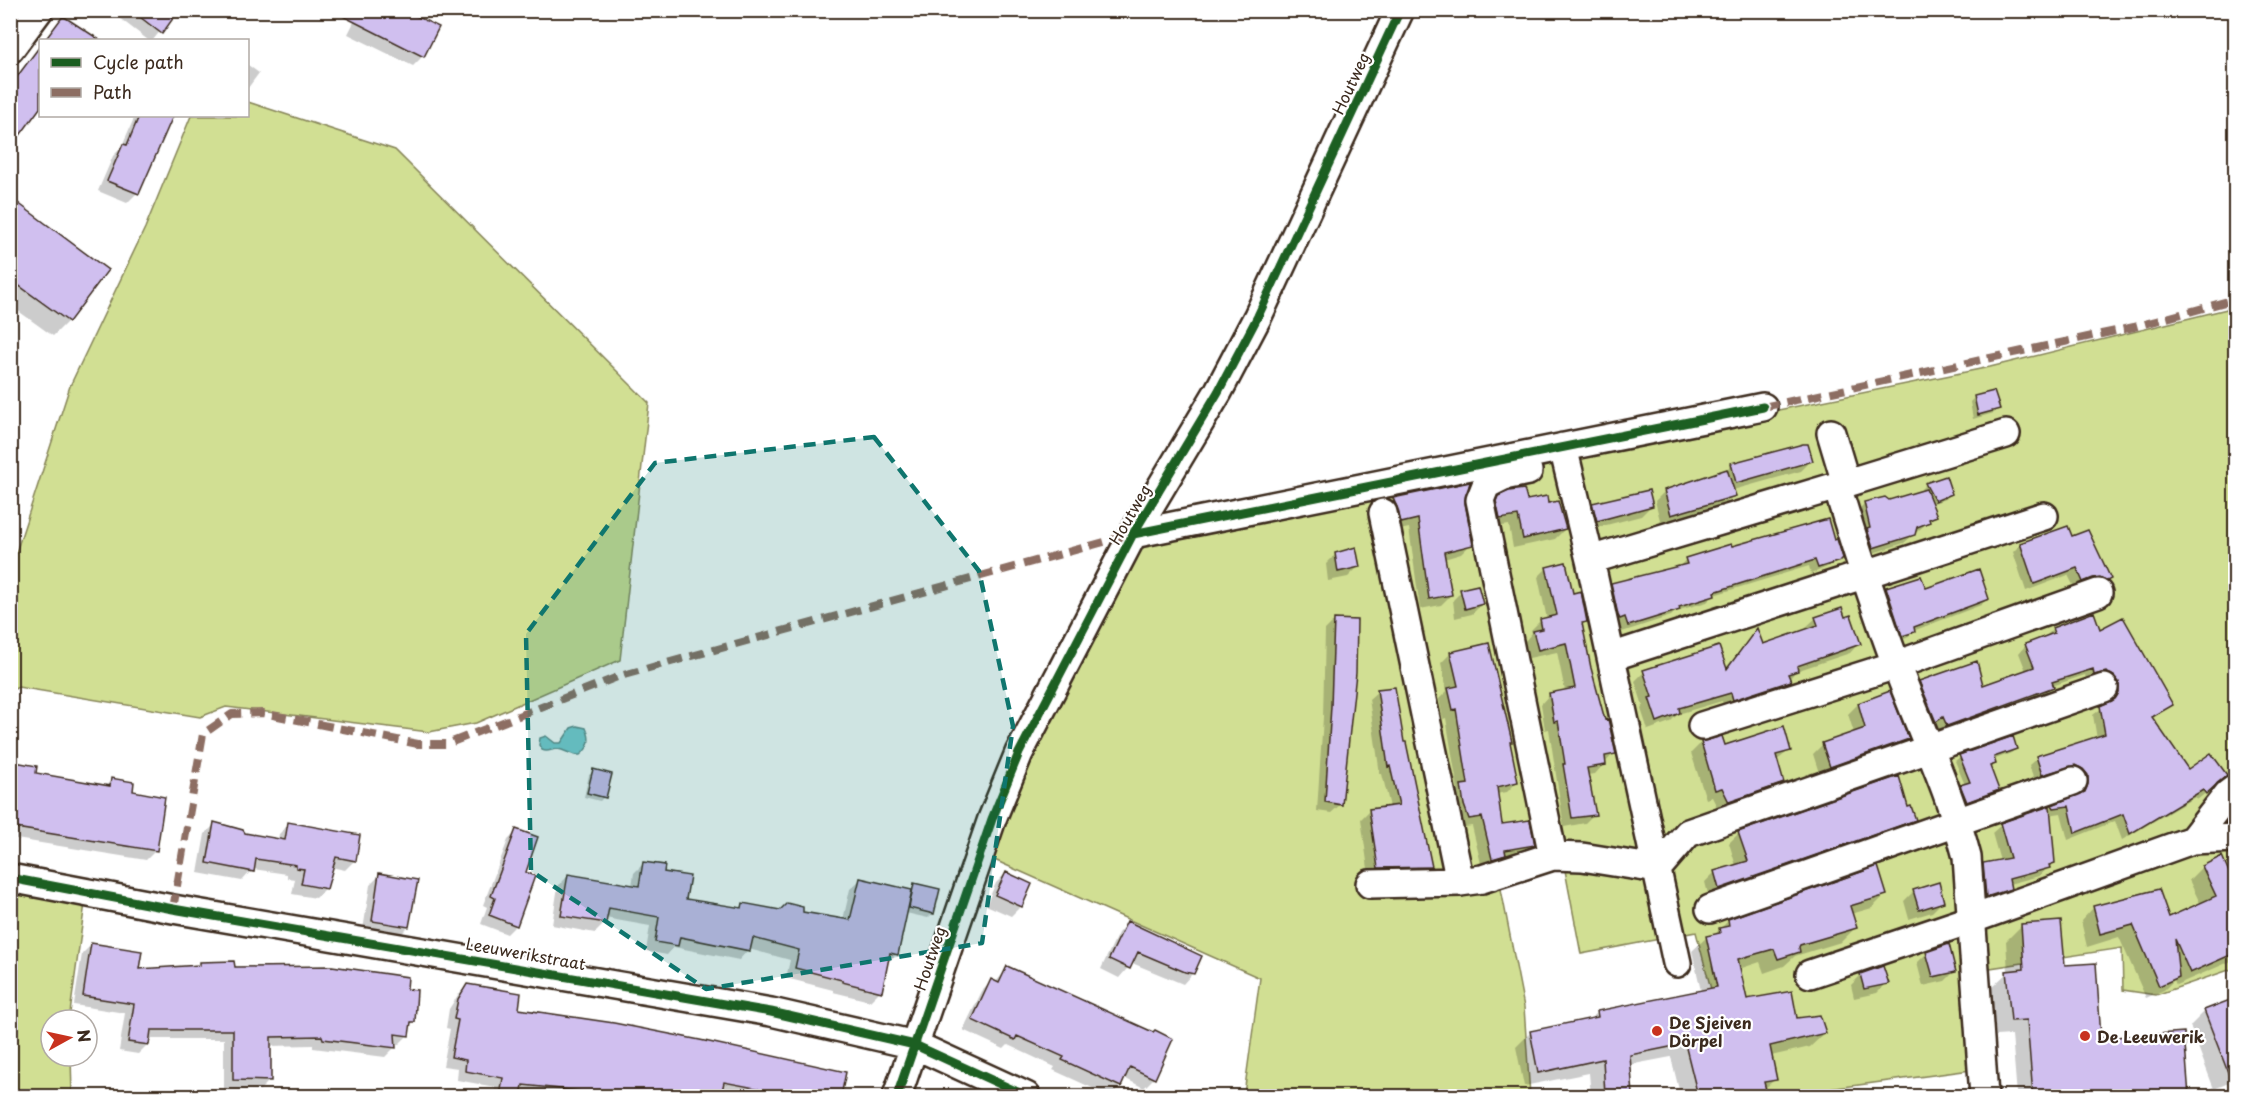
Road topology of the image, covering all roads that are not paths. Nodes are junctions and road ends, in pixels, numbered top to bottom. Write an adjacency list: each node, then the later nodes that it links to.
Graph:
1 (39, 10): 3 (street)
2 (1400, 10): 11 (street, Houtweg)
3 (10, 49)
4 (1763, 407): 7 (street)
5 (1831, 433): 8 (street)
6 (2006, 434): 8 (street)
7 (1565, 456): 11 (street); 12 (street); 25 (street)
8 (1842, 484): 12 (street); 13 (street)
9 (1383, 513): 28 (street)
10 (2044, 516): 13 (street)
11 (1133, 534): 34 (street, Houtweg)
12 (1590, 560): 15 (street)
13 (1864, 575): 15 (street); 16 (street)
14 (2098, 594): 16 (street)
15 (1611, 657): 26 (street)
16 (1896, 665): 18 (street); 19 (street)
17 (2104, 688): 19 (street)
18 (1702, 726)
19 (1929, 748): 22 (street); 26 (street)
20 (2073, 781): 22 (street)
21 (2235, 788): 24 (street)
22 (1958, 822): 30 (street); 31 (street)
23 (2235, 838): 24 (street)
24 (2192, 840): 31 (street)
25 (1553, 856): 26 (street); 28 (street)
26 (1657, 869): 32 (street)
27 (10, 878): 34 (street, Leeuwerikstraat)
28 (1460, 882): 29 (street)
29 (1370, 884)
30 (1710, 909)
31 (1973, 919): 33 (street); 37 (street)
32 (1677, 963)
33 (1810, 974)
34 (915, 1045): 35 (street, Houtweg); 36 (street, Leeuwerikstraat)
35 (897, 1096)
36 (1026, 1096)
37 (1984, 1096)

